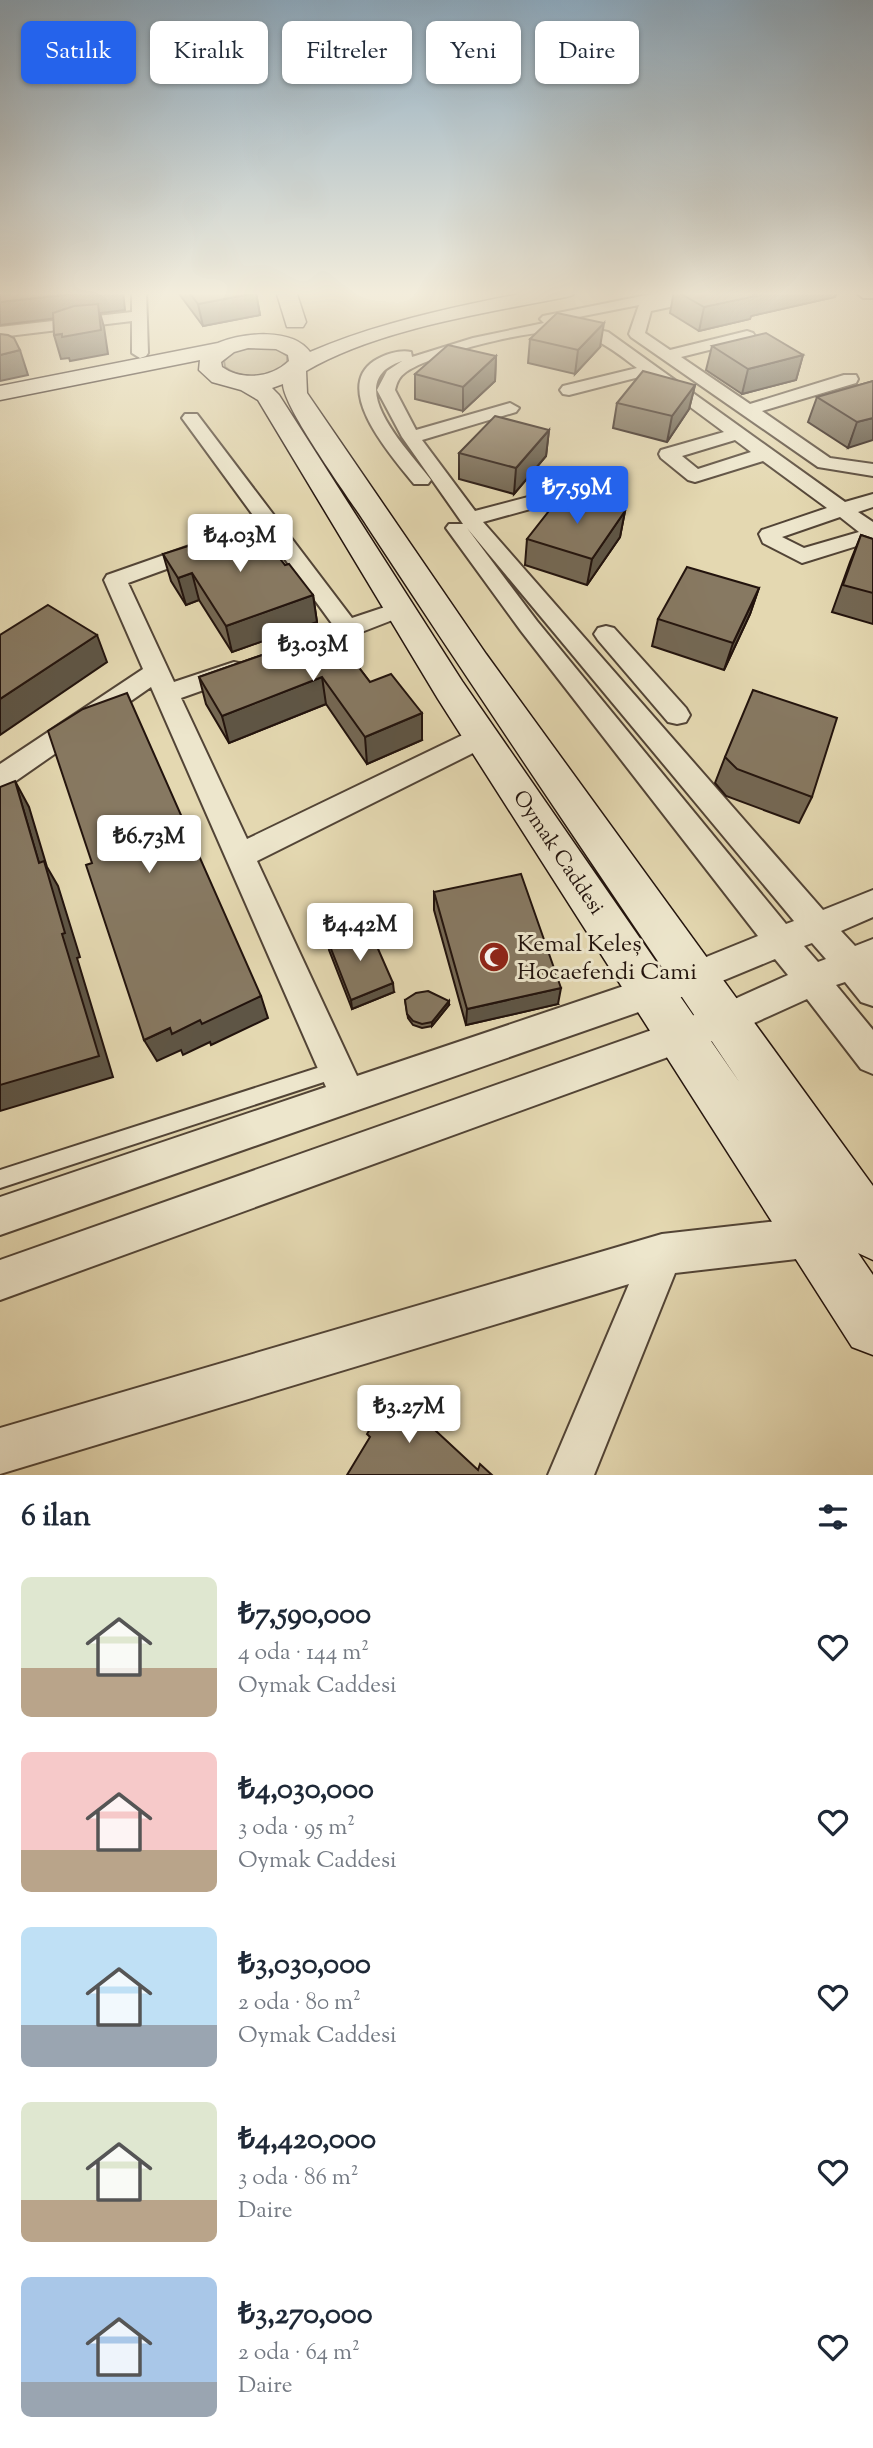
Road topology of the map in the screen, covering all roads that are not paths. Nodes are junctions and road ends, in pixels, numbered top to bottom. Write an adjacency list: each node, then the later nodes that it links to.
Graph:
1 (167, 360): 14 (street)
2 (211, 360): 11 (street)
3 (293, 360): 11 (street); 44 (street, Oymak Caddesi)
4 (390, 360): 42 (street)
5 (419, 360): 20 (street)
6 (652, 360): 10 (street)
7 (656, 360): 24 (street)
8 (656, 360): 10 (street)
9 (669, 360): 10 (street)
10 (659, 363): 13 (street); 17 (street); 19 (street)
11 (230, 378): 15 (street); 28 (street, Oymak Caddesi)
12 (850, 379): 17 (street)
13 (569, 390)
14 (0, 393)
15 (0, 407)
16 (510, 408): 20 (street)
17 (748, 410): 22 (street)
18 (191, 418): 26 (street)
19 (738, 434): 21 (street); 21 (street)
20 (411, 437): 25 (street)
21 (765, 454): 24 (street)
22 (872, 462)
23 (589, 487): 25 (street)
24 (862, 506): 27 (street); 27 (street)
25 (470, 519): 35 (street)
26 (270, 525): 29 (street); 34 (street)
27 (873, 533)
28 (400, 609): 29 (street); 37 (street, Oymak Caddesi)
29 (347, 628): 31 (street)
30 (606, 634): 33 (street)
31 (308, 643)
32 (257, 662): 34 (street)
33 (641, 674): 35 (street); 36 (street)
34 (161, 683): 38 (street); 39 (street)
35 (611, 684): 41 (street)
36 (677, 715)
37 (482, 737): 39 (street); 47 (street, Oymak Caddesi)
38 (0, 778)
39 (240, 856): 51 (street)
40 (873, 903): 41 (street)
41 (818, 927): 42 (street); 43 (street)
42 (781, 943): 44 (street); 45 (street)
43 (861, 958): 45 (street); 46 (street)
44 (693, 978): 47 (street); 48 (street, Oymak Caddesi)
45 (811, 980): 48 (street); 50 (street)
46 (873, 991)
47 (652, 992): 49 (street, Oymak Caddesi); 51 (street)
48 (723, 1021): 49 (street); 54 (street, Oymak Caddesi)
49 (682, 1036): 55 (street, Oymak Caddesi); 57 (street)
50 (873, 1057)
51 (342, 1083): 52 (lane); 53 (street)
52 (0, 1179)
53 (0, 1216)
54 (873, 1232)
55 (814, 1237): 56 (street); 58 (street, Oymak Caddesi)
56 (662, 1254): 59 (street); 60 (street)
57 (0, 1280)
58 (873, 1326)
59 (0, 1451)
60 (570, 1475)

